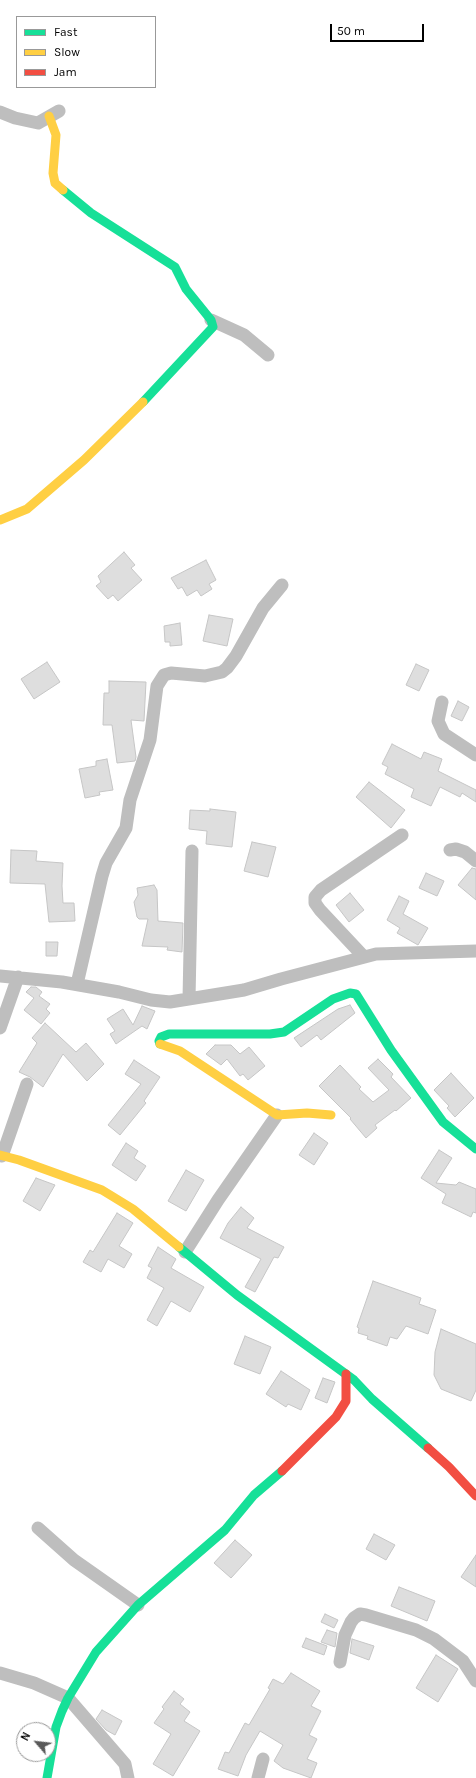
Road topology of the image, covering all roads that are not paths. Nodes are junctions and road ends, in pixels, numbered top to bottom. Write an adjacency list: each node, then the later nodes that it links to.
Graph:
1 (0, 112): 2 (street)
2 (54, 114): 3 (street)
3 (211, 320): 4 (street); 5 (street)
4 (268, 355)
5 (0, 520)
6 (282, 585): 17 (street)
7 (442, 702): 8 (street)
8 (476, 755)
9 (402, 835): 14 (street)
10 (450, 850): 12 (street)
11 (192, 851): 18 (street)
12 (476, 861)
13 (476, 951): 14 (street)
14 (364, 957): 18 (street)
15 (0, 976): 16 (street)
16 (18, 977): 17 (street); 19 (street)
17 (77, 984): 18 (street)
18 (189, 999)
19 (0, 1028)
20 (27, 1084): 24 (street)
21 (276, 1115): 22 (street); 23 (street); 25 (street)
22 (331, 1115)
23 (476, 1149)
24 (1, 1156): 25 (street)
25 (185, 1252): 26 (street)
26 (346, 1374): 27 (street); 29 (street)
27 (476, 1496)
28 (38, 1528): 29 (street)
29 (138, 1606): 33 (street)
30 (340, 1662): 32 (street)
31 (0, 1673): 33 (street)
32 (476, 1681)
33 (68, 1698): 35 (street); 36 (street)
34 (263, 1759): 37 (street)
35 (47, 1778)
36 (128, 1778)
37 (258, 1778)

